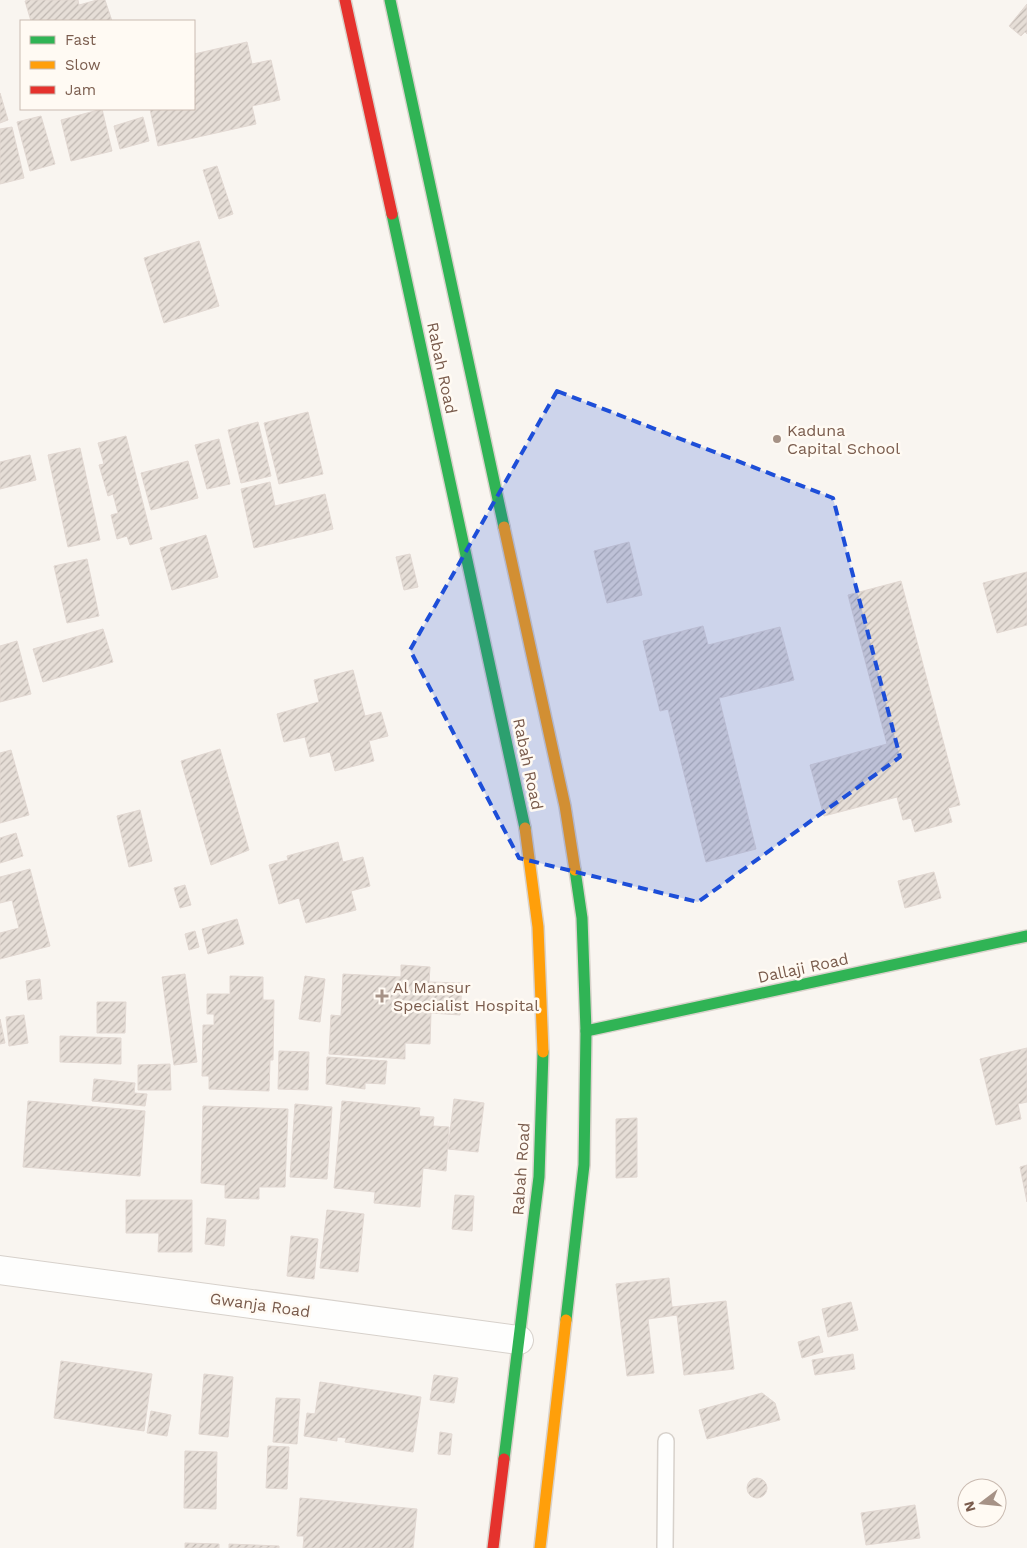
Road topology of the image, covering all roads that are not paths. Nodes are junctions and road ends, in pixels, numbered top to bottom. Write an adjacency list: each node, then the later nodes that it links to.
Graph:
1 (345, 0): 6 (main road, Rabah Road)
2 (390, 0): 4 (main road, Rabah Road)
3 (1027, 936): 4 (main road, Dallaji Road)
4 (586, 1032): 9 (main road, Rabah Road)
5 (0, 1270): 6 (street, Gwanja Road)
6 (519, 1340): 8 (main road, Rabah Road)
7 (666, 1441): 10 (lane)
8 (492, 1548)
9 (540, 1548)
10 (665, 1548)

